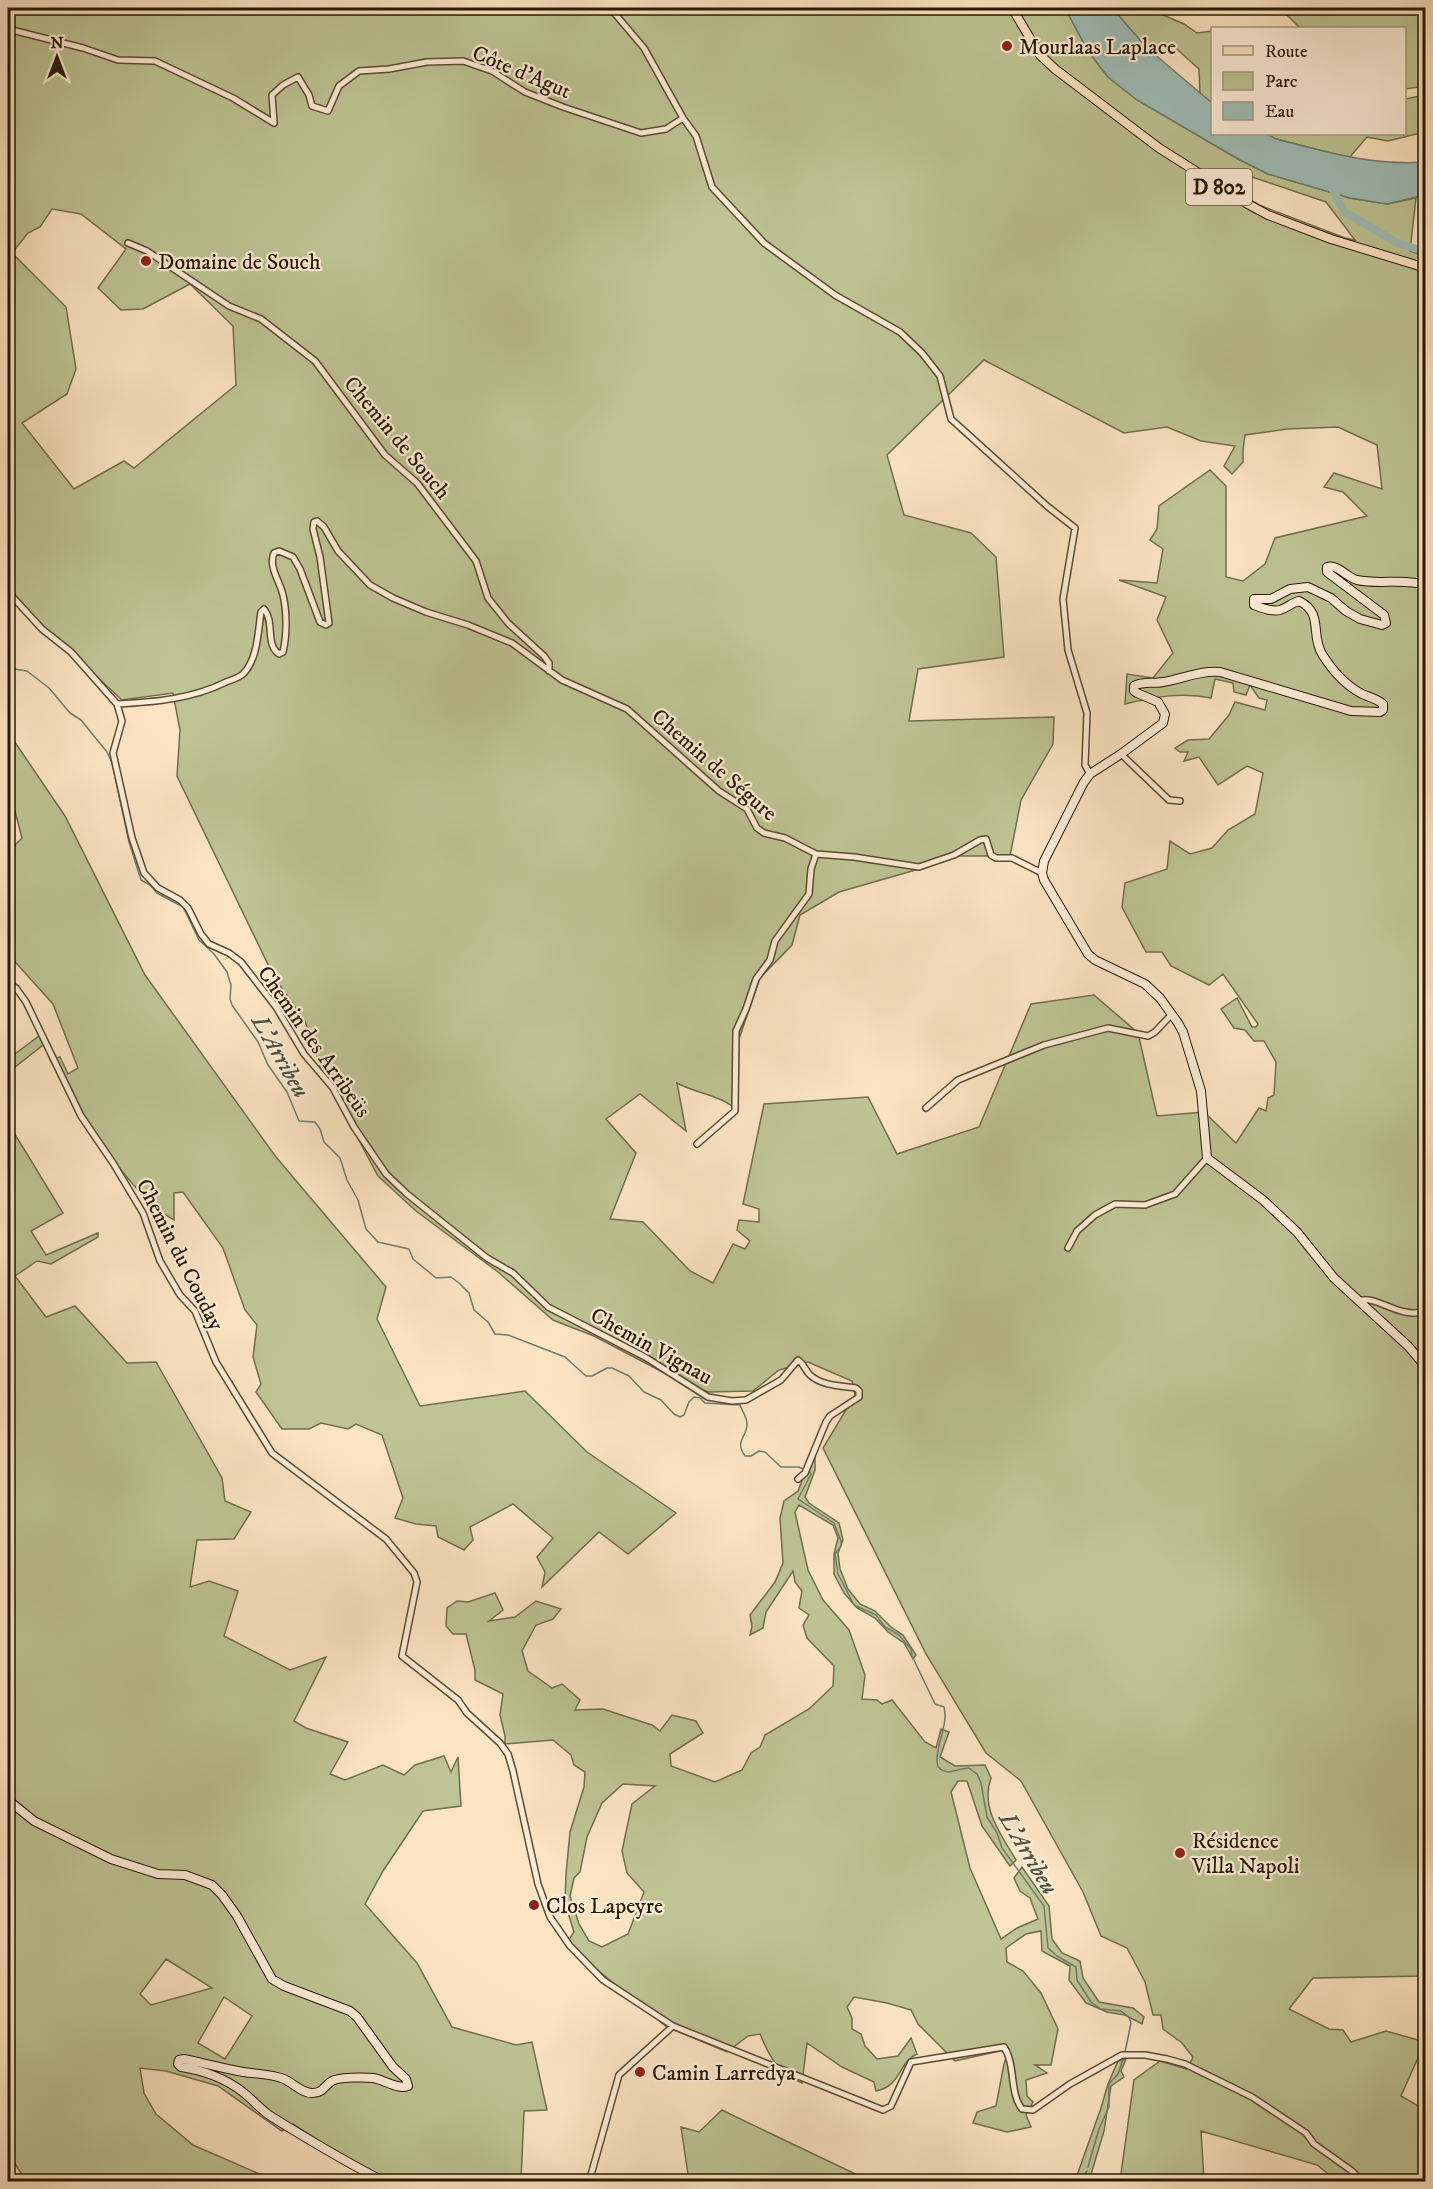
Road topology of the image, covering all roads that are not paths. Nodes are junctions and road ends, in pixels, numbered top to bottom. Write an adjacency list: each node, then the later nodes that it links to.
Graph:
1 (610, 8): 4 (street)
2 (1012, 8): 6 (main road, D 802)
3 (8, 29): 4 (street, Côte d'Agut)
4 (683, 118): 13 (street)
5 (128, 243): 9 (street, Chemin de Souch)
6 (1425, 268)
7 (1425, 585): 12 (street)
8 (8, 592): 11 (street)
9 (549, 671): 10 (street, Chemin de Souch); 11 (street)
10 (562, 680): 15 (street, Chemin de Ségure)
11 (117, 704): 22 (street, Chemin des Arribeüs)
12 (1121, 754): 13 (street); 14 (street)
13 (1090, 774): 16 (street)
14 (1180, 801)
15 (816, 854): 16 (street, Chemin de Ségure); 20 (street)
16 (1042, 873): 18 (street)
17 (8, 983): 29 (street, Chemin du Couday)
18 (1172, 1014): 19 (street); 21 (street)
19 (926, 1108)
20 (697, 1144)
21 (1207, 1158): 23 (street); 24 (street)
22 (407, 1194): 27 (street, Chemin Vignau)
23 (1068, 1248)
24 (1358, 1301): 25 (street); 26 (street)
25 (1425, 1311)
26 (1425, 1367)
27 (798, 1479)
28 (8, 1800): 30 (street)
29 (673, 2026): 31 (street); 32 (street)
30 (385, 2181)
31 (589, 2181)
32 (1362, 2181)

